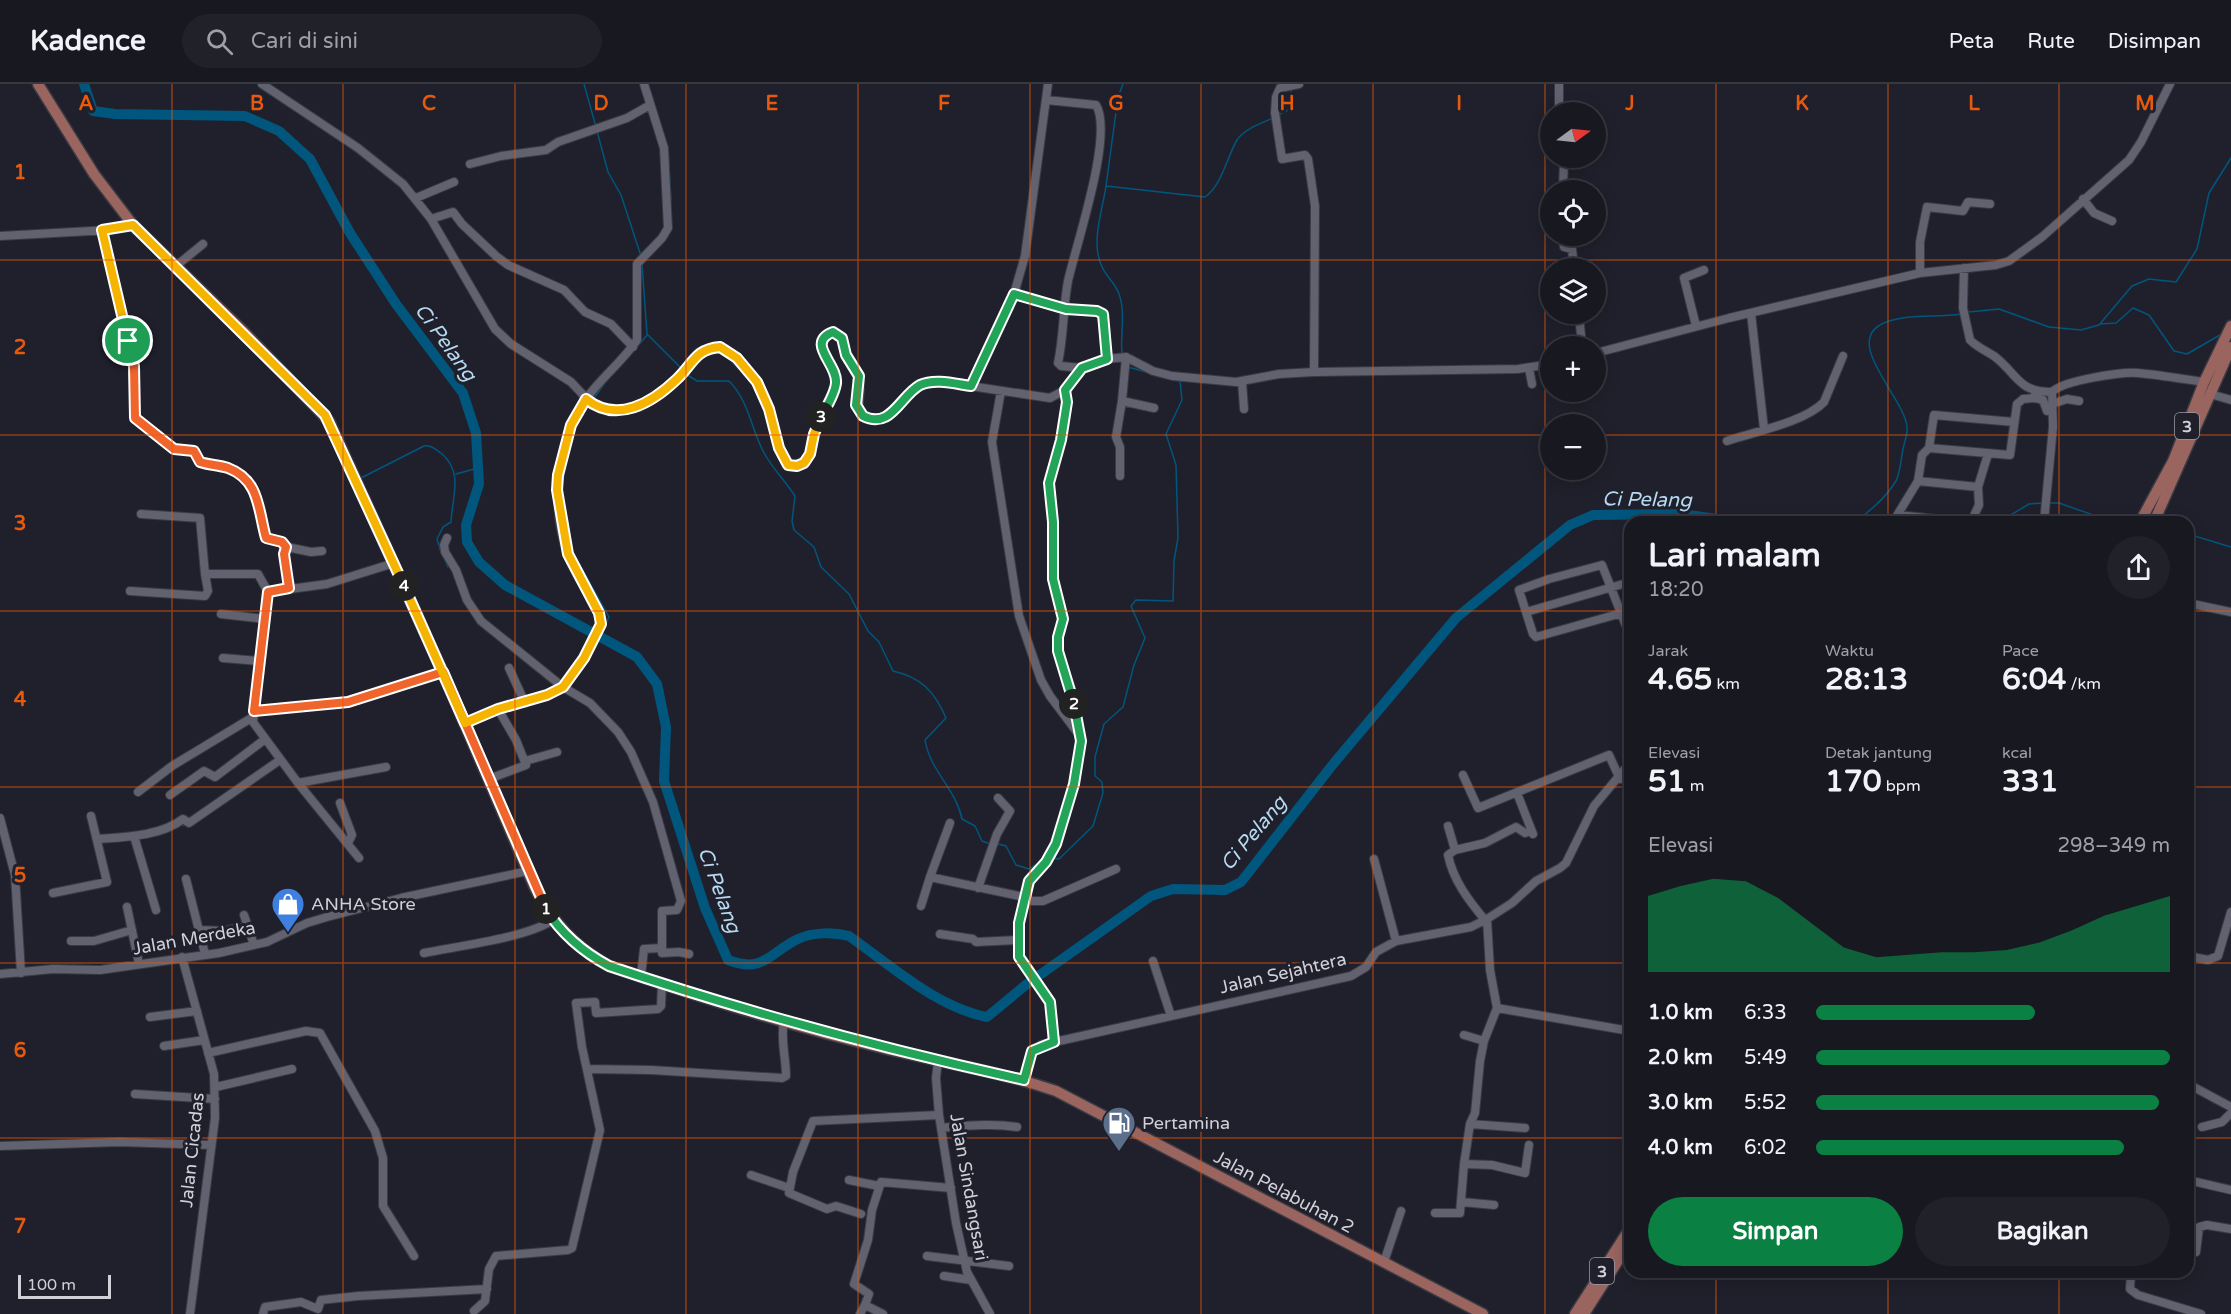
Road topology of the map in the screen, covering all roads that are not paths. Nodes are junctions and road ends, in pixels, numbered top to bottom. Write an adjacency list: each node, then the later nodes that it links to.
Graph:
1 (38, 84): 18 (main road, Jalan Pelabuhan 2)
2 (262, 84): 13 (street)
3 (1048, 84): 8 (street)
4 (1299, 84): 44 (street)
5 (1559, 84): 9 (street)
6 (2170, 84): 14 (street)
7 (648, 86): 10 (street)
8 (1046, 100): 28 (street); 29 (street)
9 (1559, 102)
10 (650, 105): 11 (street); 34 (street)
11 (470, 164)
12 (454, 182): 13 (street)
13 (416, 198): 16 (street)
14 (2083, 199): 17 (street); 25 (street)
15 (1990, 204): 27 (street)
16 (431, 219): 34 (street); 55 (street)
17 (2112, 221)
18 (133, 225): 19 (street); 24 (main road, Jalan Pelabuhan 2)
19 (102, 230): 20 (street); 77 (street)
20 (0, 236)
21 (203, 244): 24 (street)
22 (1564, 246): 23 (street)
23 (1573, 258)
24 (176, 267): 79 (main road, Jalan Pelabuhan 2)
25 (1964, 268): 27 (street); 53 (street)
26 (1704, 270): 31 (street)
27 (1920, 273): 30 (street)
28 (1014, 294): 29 (street); 48 (street)
29 (1066, 309): 38 (street); 41 (street)
30 (1751, 313): 31 (street); 63 (street)
31 (1696, 326): 35 (street)
32 (2231, 326): 33 (main road, 3)
33 (2227, 345): 43 (main road, 3); 46 (main road, 3)
34 (633, 347): 55 (street)
35 (1606, 351)
36 (1843, 356): 63 (street)
37 (1126, 357): 38 (street); 45 (street); 56 (street)
38 (1107, 359): 41 (street)
39 (2231, 360): 43 (street)
40 (1540, 366): 42 (street)
41 (1082, 368): 49 (street)
42 (1529, 368): 44 (street); 47 (street)
43 (2220, 369): 52 (main road, 3)
44 (1314, 372): 45 (street)
45 (1242, 382): 60 (street)
46 (2204, 382): 51 (street); 74 (main road, 3)
47 (1532, 384)
48 (971, 386): 50 (street); 55 (street)
49 (1065, 390): 50 (street); 102 (street)
50 (1000, 391): 102 (street)
51 (2052, 392): 53 (street); 58 (street)
52 (2210, 394): 54 (street); 75 (main road, 3)
53 (2035, 395): 61 (street); 62 (street)
54 (2231, 399)
55 (589, 401): 97 (street)
56 (1122, 401): 59 (street); 67 (street)
57 (2079, 401): 58 (street)
58 (2055, 403): 73 (street)
59 (1154, 408)
60 (1244, 409)
61 (2047, 411)
62 (2014, 422): 65 (street); 66 (street)
63 (1764, 429): 64 (street)
64 (1727, 441)
65 (1929, 448): 66 (street); 68 (street)
66 (1988, 454): 69 (street)
67 (1120, 476)
68 (1918, 481): 69 (street); 71 (street)
69 (1978, 487): 72 (street)
70 (141, 514): 80 (street)
71 (1896, 516)
72 (1974, 516)
73 (2044, 516)
74 (2143, 516)
75 (2156, 516)
76 (447, 538): 97 (street)
77 (286, 547): 78 (street); 82 (street)
78 (322, 551)
79 (394, 563): 82 (street); 96 (main road, Jalan Pelabuhan 2)
80 (205, 574): 84 (street); 85 (street)
81 (1624, 584): 83 (street)
82 (289, 588): 85 (street)
83 (1613, 588): 87 (street); 87 (street); 89 (street)
84 (130, 591)
85 (268, 592): 91 (street)
86 (2194, 604): 88 (street)
87 (1526, 612): 89 (street)
88 (2231, 612)
89 (1622, 613): 92 (street)
90 (221, 614): 91 (street)
91 (264, 619): 94 (street)
92 (1624, 619)
93 (223, 658): 94 (street)
94 (259, 661): 100 (street)
95 (509, 668): 98 (street)
96 (443, 672): 100 (street); 101 (main road, Jalan Pelabuhan 2)
97 (563, 687): 98 (street); 150 (street)
98 (525, 703): 99 (street)
99 (498, 709): 101 (street); 106 (street)
100 (253, 714): 103 (street); 113 (street)
101 (465, 723): 110 (main road, Jalan Pelabuhan 2)
102 (1081, 734): 134 (street)
103 (264, 740): 105 (street); 115 (street)
104 (557, 753): 106 (street)
105 (280, 760): 112 (street); 122 (street)
106 (525, 761): 110 (street)
107 (387, 767): 112 (street)
108 (1624, 773): 111 (street, Jalan Sejahtera)
109 (1463, 775): 114 (street)
110 (489, 779): 129 (main road, Jalan Pelabuhan 2)
111 (1620, 779): 114 (street); 140 (street, Jalan Sejahtera)
112 (298, 783): 124 (street)
113 (138, 792)
114 (1517, 793): 125 (street)
115 (170, 795)
116 (998, 798): 132 (street)
117 (340, 803): 124 (street)
118 (91, 816): 123 (street)
119 (0, 818): 158 (street)
120 (950, 824): 130 (street)
121 (1448, 826): 125 (street)
122 (134, 836): 123 (street); 137 (street)
123 (98, 839): 133 (street)
124 (348, 843): 126 (street)
125 (1455, 850): 140 (street)
126 (359, 858)
127 (1374, 859): 148 (street)
128 (1116, 869): 134 (street)
129 (528, 871): 141 (main road, Jalan Pelabuhan 2); 149 (street, Jalan Merdeka)
130 (930, 877): 132 (street); 135 (street)
131 (186, 879): 144 (street)
132 (978, 888): 134 (street)
133 (53, 893)
134 (1024, 897): 146 (street)
135 (921, 906)
136 (127, 907): 143 (street)
137 (156, 910)
138 (2231, 912): 155 (street)
139 (244, 915): 142 (street)
140 (1486, 919): 148 (street, Jalan Sejahtera); 162 (street)
141 (553, 920): 151 (street); 160 (main road, Jalan Pelabuhan 2)
142 (247, 926): 144 (street); 149 (street)
143 (132, 930): 147 (street); 157 (street)
144 (200, 930): 152 (street)
145 (940, 934): 146 (street)
146 (1019, 940): 171 (street)
147 (70, 941)
148 (1396, 941): 164 (street, Jalan Sejahtera)
149 (254, 945): 152 (street, Jalan Merdeka)
150 (661, 948): 153 (street); 160 (street)
151 (424, 953)
152 (205, 954): 154 (street, Jalan Merdeka)
153 (689, 954)
154 (182, 957): 157 (street, Jalan Merdeka); 163 (street, Jalan Cicadas)
155 (2194, 957)
156 (1153, 961): 164 (street)
157 (139, 964): 158 (street, Jalan Merdeka)
158 (21, 973): 159 (street, Jalan Merdeka)
159 (0, 974)
160 (641, 976): 161 (main road, Jalan Pelabuhan 2)
161 (662, 984): 166 (main road, Jalan Pelabuhan 2); 176 (street)
162 (1497, 1008): 167 (street); 170 (street)
163 (197, 1011): 165 (street); 169 (street, Jalan Cicadas)
164 (1171, 1016): 171 (street, Jalan Sejahtera)
165 (150, 1017)
166 (784, 1022): 174 (main road, Jalan Pelabuhan 2); 176 (street)
167 (1624, 1030)
168 (1464, 1035): 170 (street)
169 (204, 1040): 172 (street); 173 (street, Jalan Cicadas)
170 (1484, 1041): 185 (street)
171 (1054, 1042): 177 (street, Jalan Sejahtera)
172 (164, 1046)
173 (208, 1053): 178 (street, Jalan Cicadas); 210 (street)
174 (938, 1061): 177 (main road, Jalan Pelabuhan 2); 184 (street, Jalan Sindangsari)
175 (292, 1069): 178 (street)
176 (587, 1070): 218 (street)
177 (1024, 1080): 213 (main road, Jalan Pelabuhan 2)
178 (216, 1087): 181 (street, Jalan Cicadas)
179 (2194, 1087): 182 (street)
180 (135, 1094): 181 (street)
181 (216, 1099): 190 (street, Jalan Cicadas)
182 (2231, 1107)
183 (2231, 1113): 187 (street)
184 (939, 1115): 188 (street, Jalan Sindangsari); 198 (street)
185 (1470, 1124): 189 (street); 193 (street)
186 (1017, 1127): 188 (street)
187 (2202, 1127)
188 (941, 1128): 199 (street, Jalan Sindangsari)
189 (1525, 1128)
190 (211, 1145): 192 (street); 221 (street, Jalan Cicadas)
191 (1529, 1145): 193 (street)
192 (0, 1146)
193 (1464, 1164): 201 (street)
194 (751, 1175): 198 (street)
195 (849, 1180): 197 (street)
196 (2194, 1181): 200 (street)
197 (879, 1186): 199 (street); 219 (street)
198 (789, 1188): 205 (street)
199 (951, 1188): 212 (street, Jalan Sindangsari)
200 (2231, 1190)
201 (1462, 1202): 202 (street); 204 (street)
202 (1494, 1205)
203 (1401, 1211): 213 (street)
204 (1435, 1213)
205 (861, 1214)
206 (2231, 1229): 209 (street)
207 (1624, 1237): 227 (main road, 3)
208 (1624, 1251): 228 (main road, 3)
209 (2196, 1252)
210 (414, 1256)
211 (927, 1256): 212 (street)
212 (965, 1260): 214 (street); 217 (street, Jalan Sindangsari)
213 (1384, 1263): 226 (main road, Jalan Pelabuhan 2)
214 (1009, 1266)
215 (944, 1276): 217 (street)
216 (2129, 1278): 229 (street)
217 (971, 1280): 225 (street, Jalan Sindangsari)
218 (487, 1289): 220 (street); 222 (street)
219 (865, 1305): 223 (street); 224 (street)
220 (474, 1311)
221 (189, 1314)
222 (263, 1314)
223 (860, 1314)
224 (883, 1314)
225 (990, 1314)
226 (1483, 1314)
227 (1575, 1314)
228 (1584, 1314)
229 (2201, 1314)

